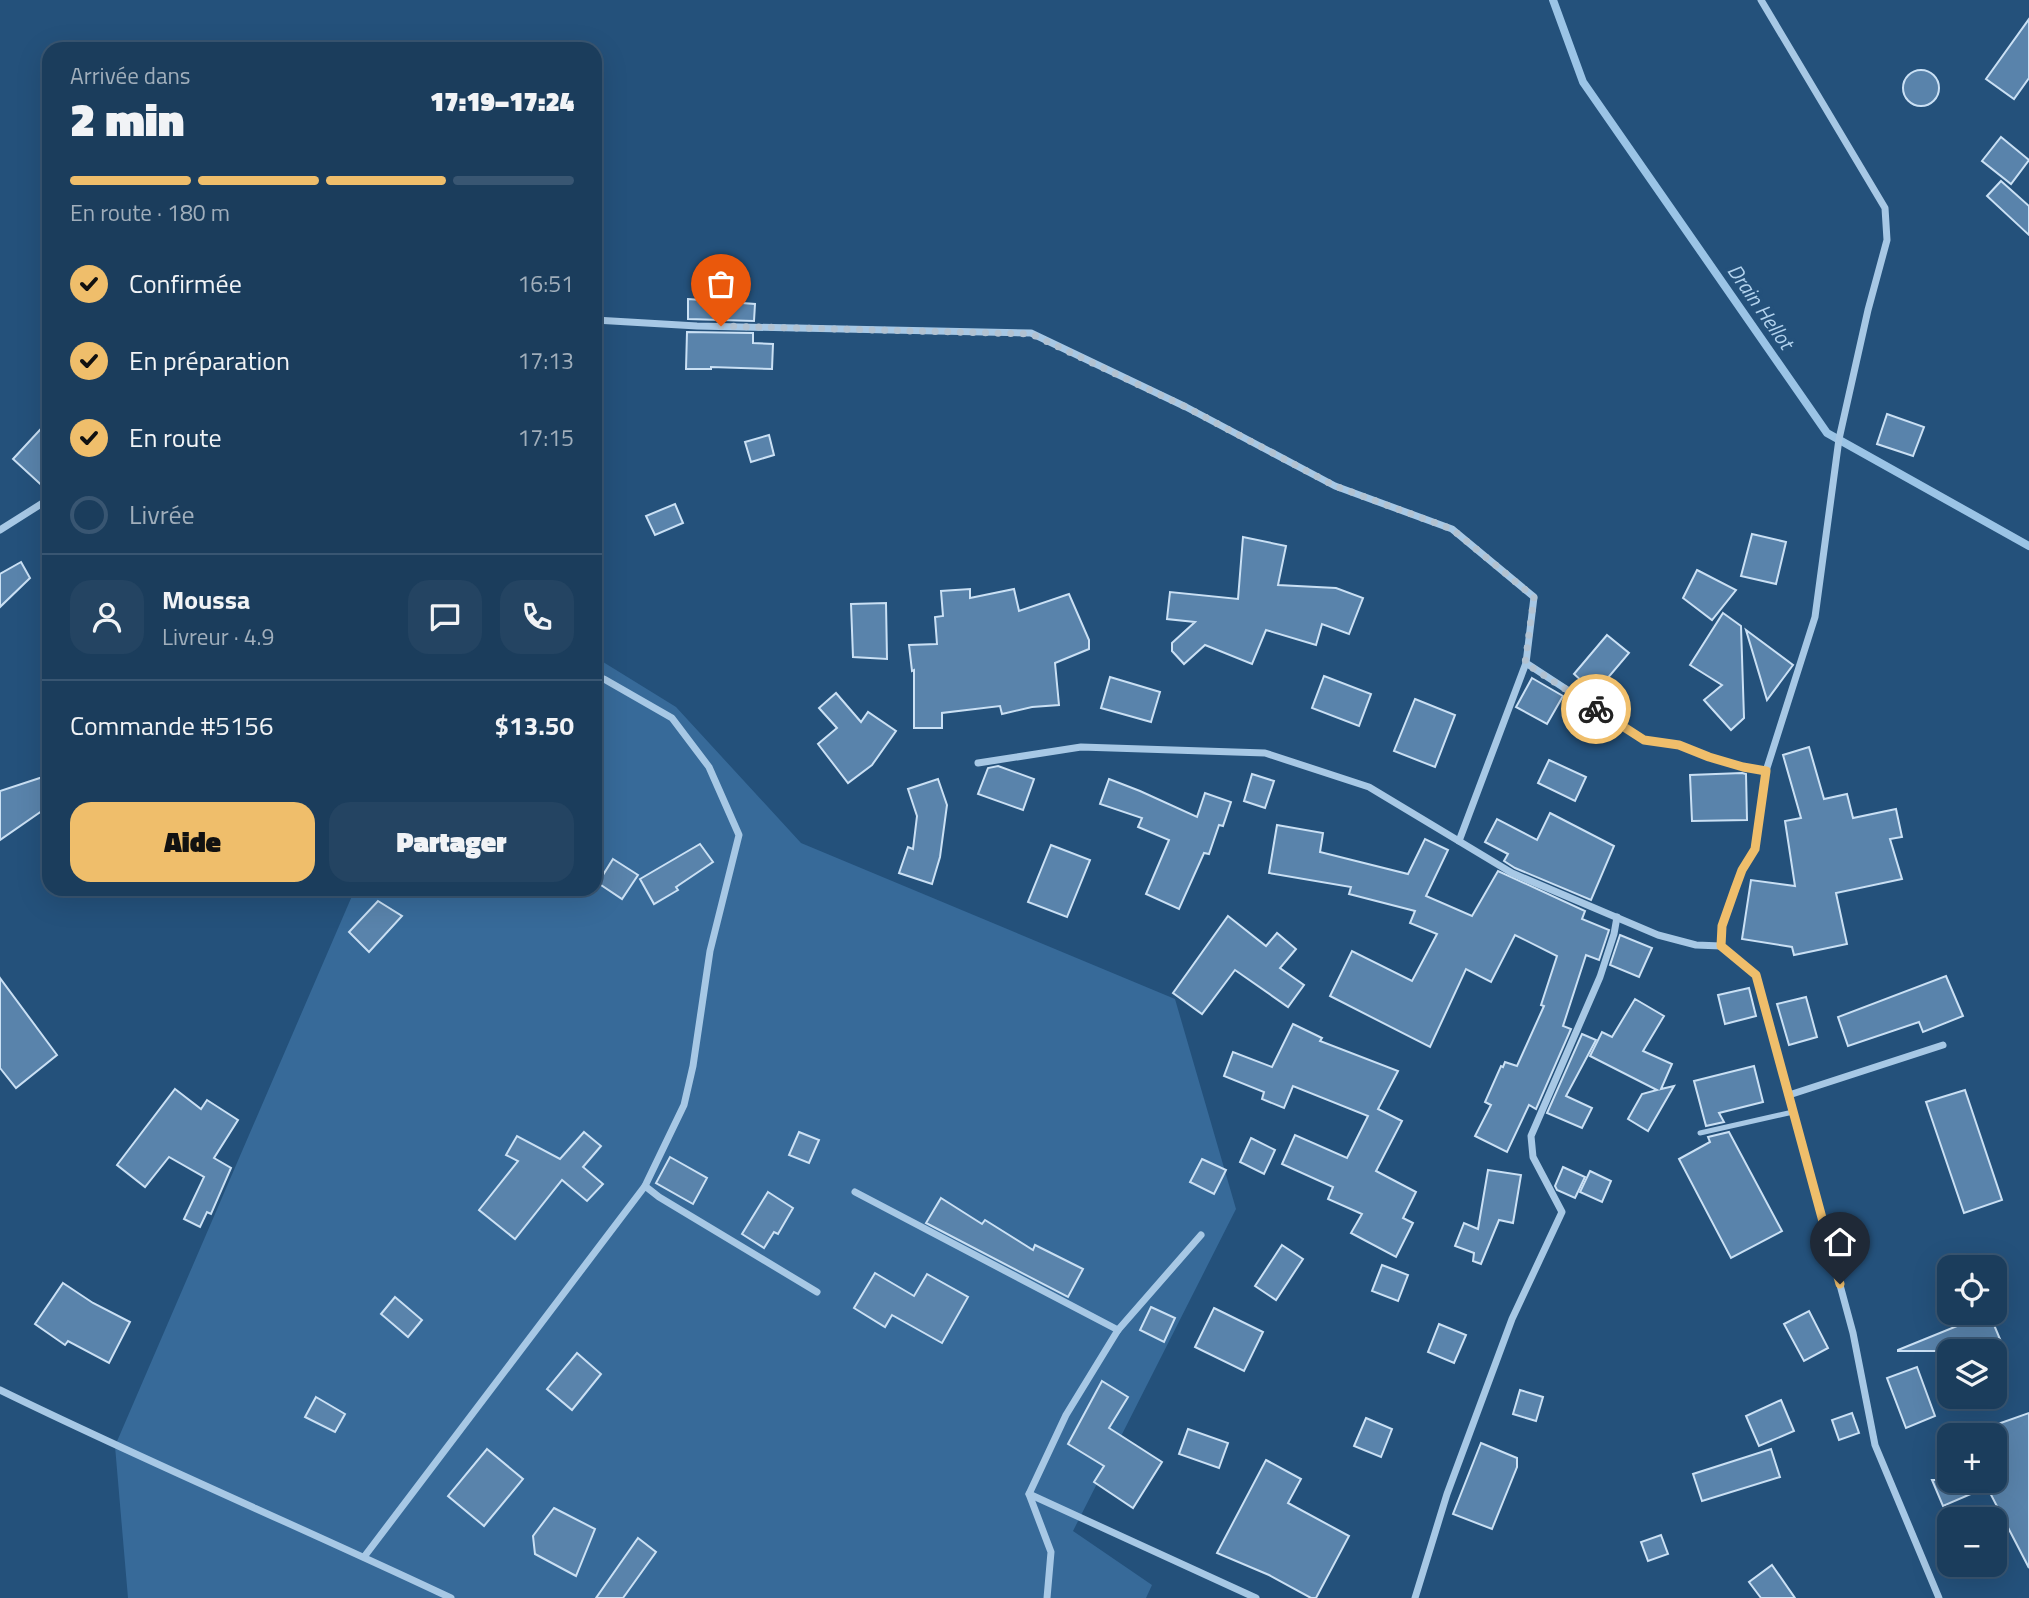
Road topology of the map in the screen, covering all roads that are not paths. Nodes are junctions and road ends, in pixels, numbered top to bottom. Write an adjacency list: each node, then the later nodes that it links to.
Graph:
1 (1761, 0): 8 (street)
2 (602, 320): 5 (street)
3 (42, 503): 4 (street)
4 (0, 530)
5 (1525, 663): 8 (street); 9 (street)
6 (602, 680): 16 (street)
7 (978, 763): 9 (street)
8 (1766, 771): 11 (street)
9 (1459, 841): 10 (street)
10 (1617, 917): 11 (street); 27 (street)
11 (1721, 946): 13 (street)
12 (1942, 1045): 13 (street)
13 (1789, 1095): 14 (street)
14 (1793, 1112): 15 (lane); 28 (street)
15 (1700, 1133)
16 (645, 1186): 19 (street); 23 (street)
17 (855, 1192): 20 (street)
18 (1201, 1234): 20 (street)
19 (817, 1292)
20 (1118, 1329): 22 (street)
21 (0, 1390): 23 (street)
22 (1029, 1494): 25 (street); 26 (street)
23 (364, 1557): 24 (street)
24 (451, 1598)
25 (1046, 1598)
26 (1256, 1598)
27 (1415, 1598)
28 (1939, 1598)

